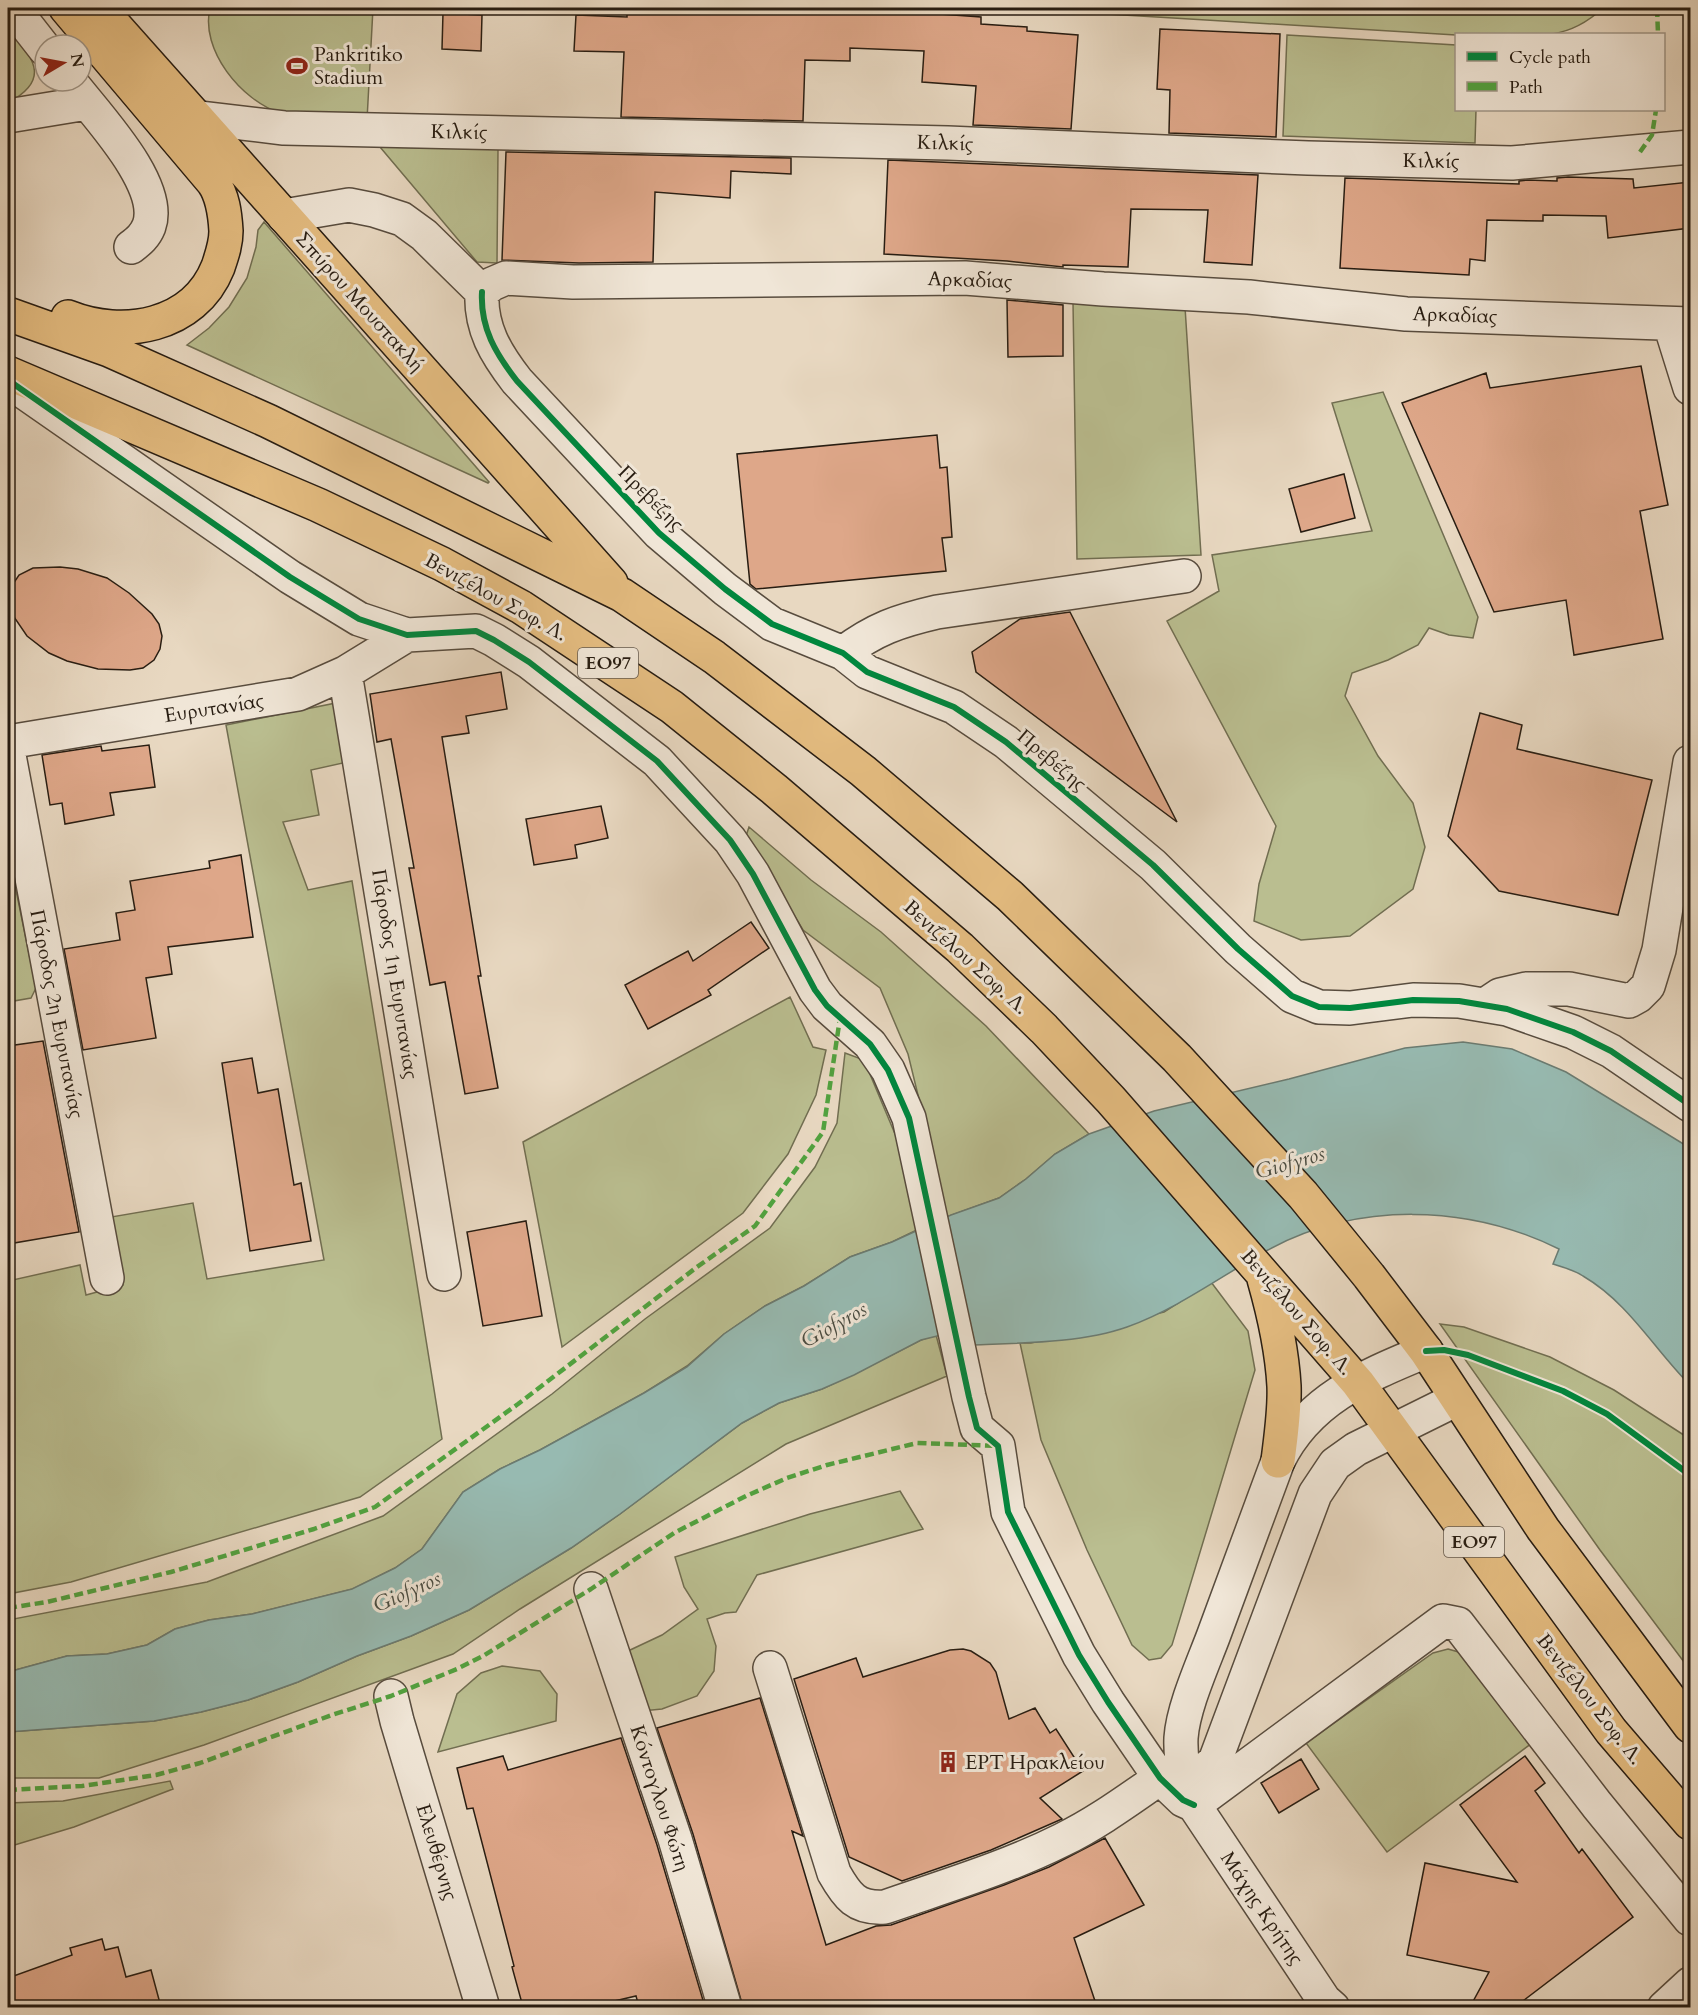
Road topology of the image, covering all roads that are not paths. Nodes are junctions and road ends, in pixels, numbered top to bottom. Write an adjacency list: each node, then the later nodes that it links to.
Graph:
1 (13, 8): 4 (street)
2 (66, 8): 13 (main road)
3 (99, 8): 8 (main road, Σπύρου Μουστακλή)
4 (33, 34)
5 (75, 93): 7 (street)
6 (79, 93): 11 (street)
7 (8, 116)
8 (199, 118): 9 (street, Κιλκίς); 10 (main road, Σπύρου Μουστακλή)
9 (1690, 147)
10 (284, 216): 12 (street); 20 (main road, Σπύρου Μουστακλή)
11 (131, 247)
12 (482, 292): 15 (street, Αρκαδίας); 22 (street, Πρεβέζης)
13 (8, 300)
14 (8, 314): 20 (main road)
15 (1680, 324): 18 (street)
16 (8, 373): 29 (main road, Βενιζέλου Σοφ. Λ. / ΕΟ97)
17 (8, 380): 21 (street)
18 (1690, 388)
19 (1184, 576): 22 (street)
20 (622, 595): 32 (main road)
21 (407, 635): 23 (street, Ευρυτανίας); 41 (street, Μάχης Κρήτης)
22 (843, 653): 27 (street, Πρεβέζης)
23 (345, 673): 24 (street, Ευρυτανίας); 30 (street, Πάροδος 1η Ευρυτανίας)
24 (8, 742)
25 (8, 750): 31 (street, Πάροδος 2η Ευρυτανίας)
26 (1690, 762): 27 (street)
27 (1485, 1005): 28 (street, Πρεβέζης)
28 (1690, 1104)
29 (1258, 1267): 33 (main road, Βενιζέλου Σοφ. Λ. / ΕΟ97); 36 (main road)
30 (444, 1274)
31 (107, 1278)
32 (1426, 1351): 33 (street); 34 (main road)
33 (1358, 1383): 35 (main road, Βενιζέλου Σοφ. Λ. / ΕΟ97); 36 (street)
34 (1458, 1399): 35 (street); 40 (main road)
35 (1395, 1431): 41 (street); 42 (main road, Βενιζέλου Σοφ. Λ. / ΕΟ97)
36 (1278, 1461): 41 (street)
37 (591, 1589): 47 (street, Κόντογλου Φώτη)
38 (770, 1668): 41 (street)
39 (391, 1696): 46 (street, Ελευθέρνης)
40 (1690, 1726)
41 (1180, 1790): 43 (street); 45 (street, Μάχης Κρήτης)
42 (1690, 1823)
43 (1690, 1919)
44 (1690, 1984): 48 (street)
45 (1325, 2005)
46 (483, 2007)
47 (725, 2007)
48 (1664, 2007)

